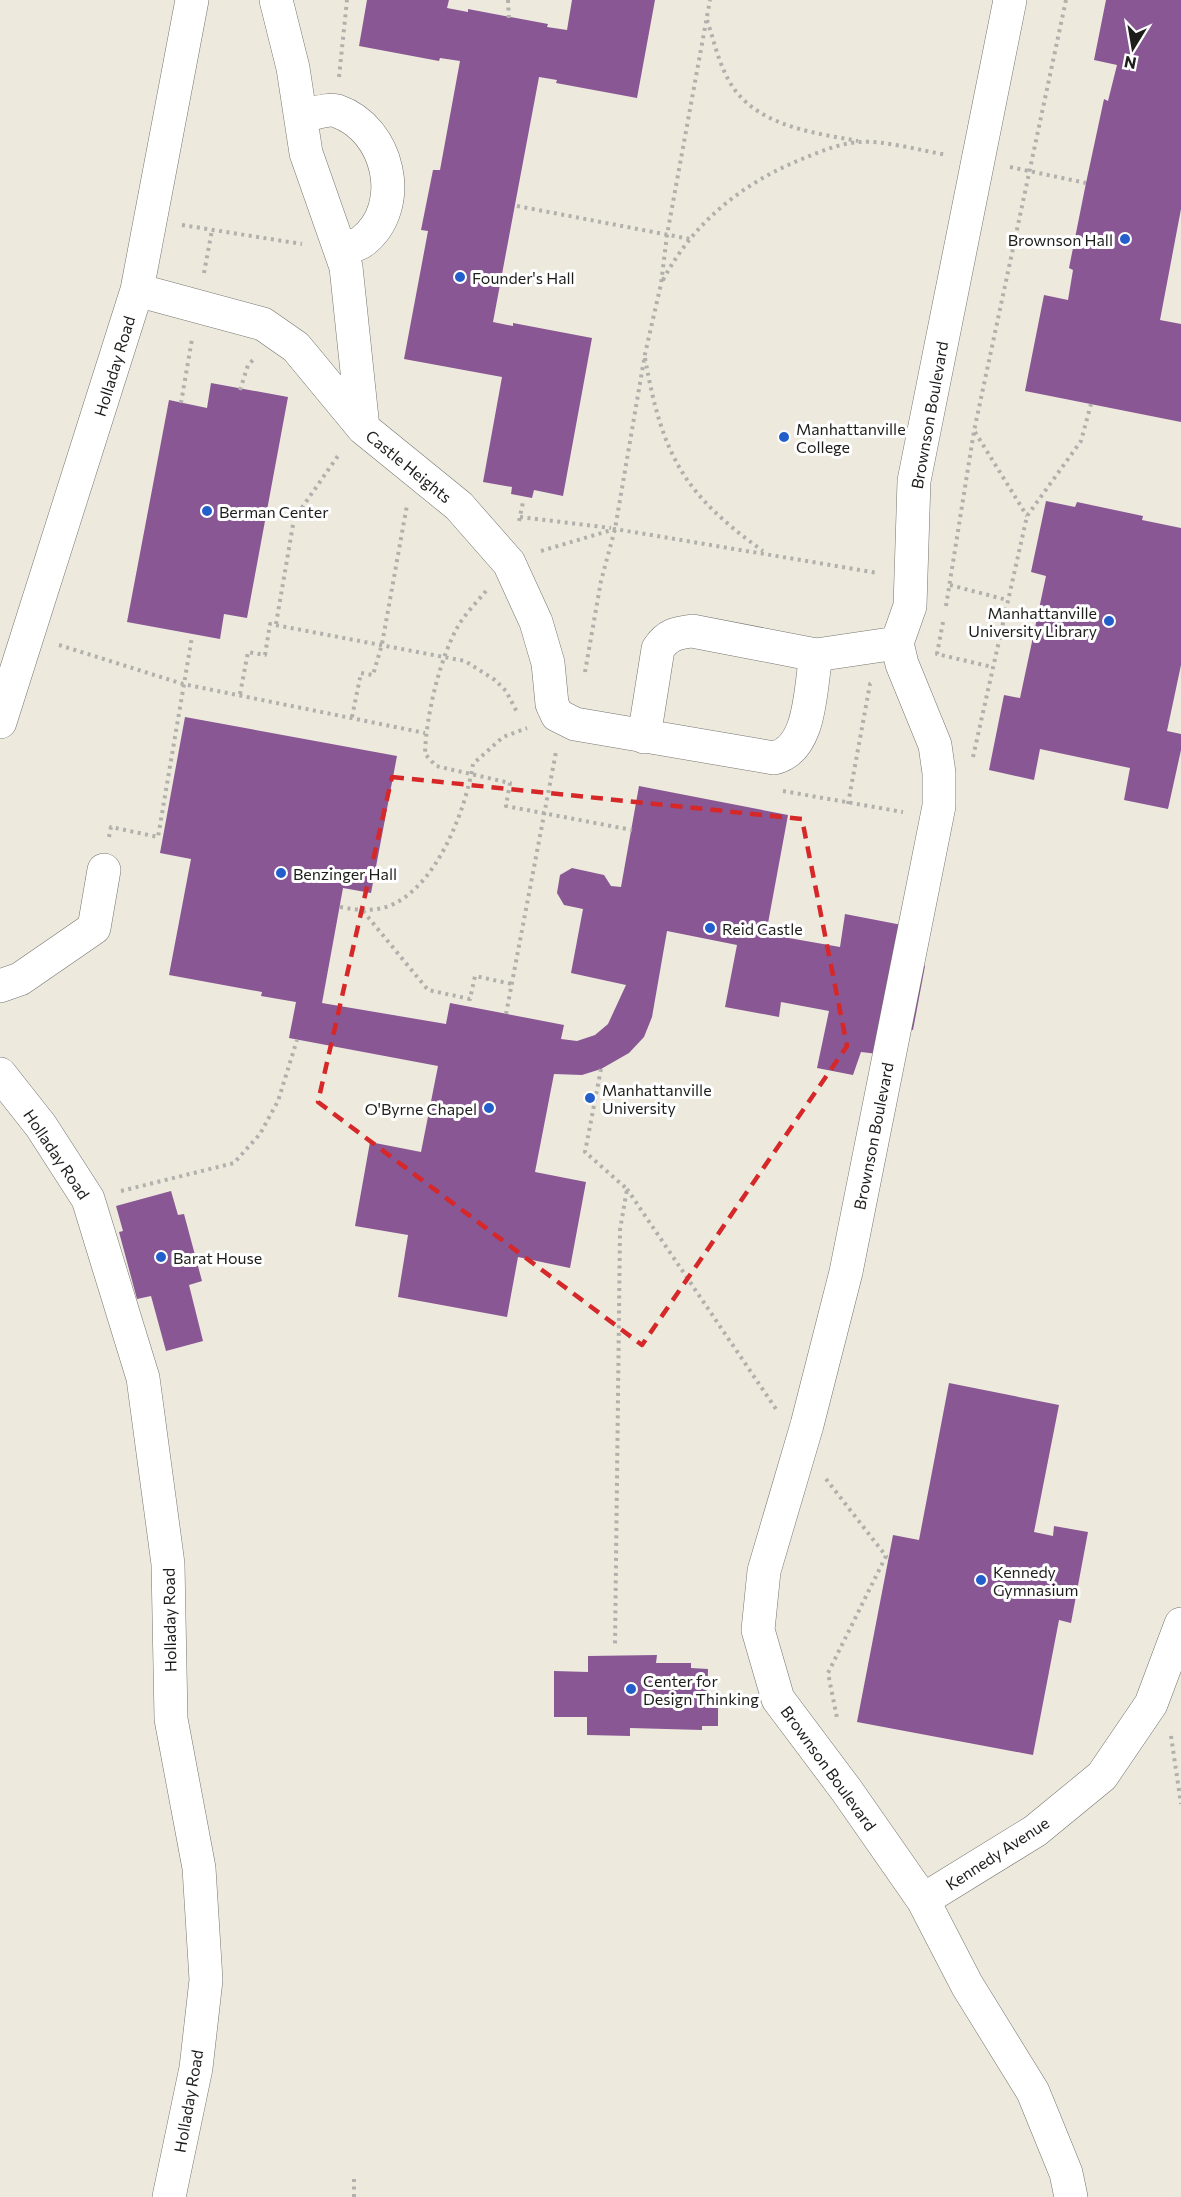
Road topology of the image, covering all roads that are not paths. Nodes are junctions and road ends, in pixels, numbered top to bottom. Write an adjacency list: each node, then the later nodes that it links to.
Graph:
1 (192, 0): 6 (street, Holladay Road)
2 (276, 0): 4 (street, Castle Heights)
3 (1010, 0): 8 (street, Brownson Boulevard)
4 (301, 116): 5 (street, Castle Heights); 5 (street)
5 (341, 250): 7 (street, Castle Heights)
6 (137, 290): 7 (street); 10 (street, Holladay Road)
7 (363, 428): 11 (street, Castle Heights)
8 (900, 653): 9 (street); 16 (street, Brownson Boulevard)
9 (816, 655): 11 (street, Castle Heights); 11 (street)
10 (0, 722)
11 (644, 736)
12 (104, 870): 13 (street)
13 (0, 986)
14 (0, 1074): 17 (street, Holladay Road)
15 (1181, 1624): 16 (street, Kennedy Avenue)
16 (923, 1900): 18 (street, Brownson Boulevard)
17 (169, 2197)
18 (1071, 2197)

